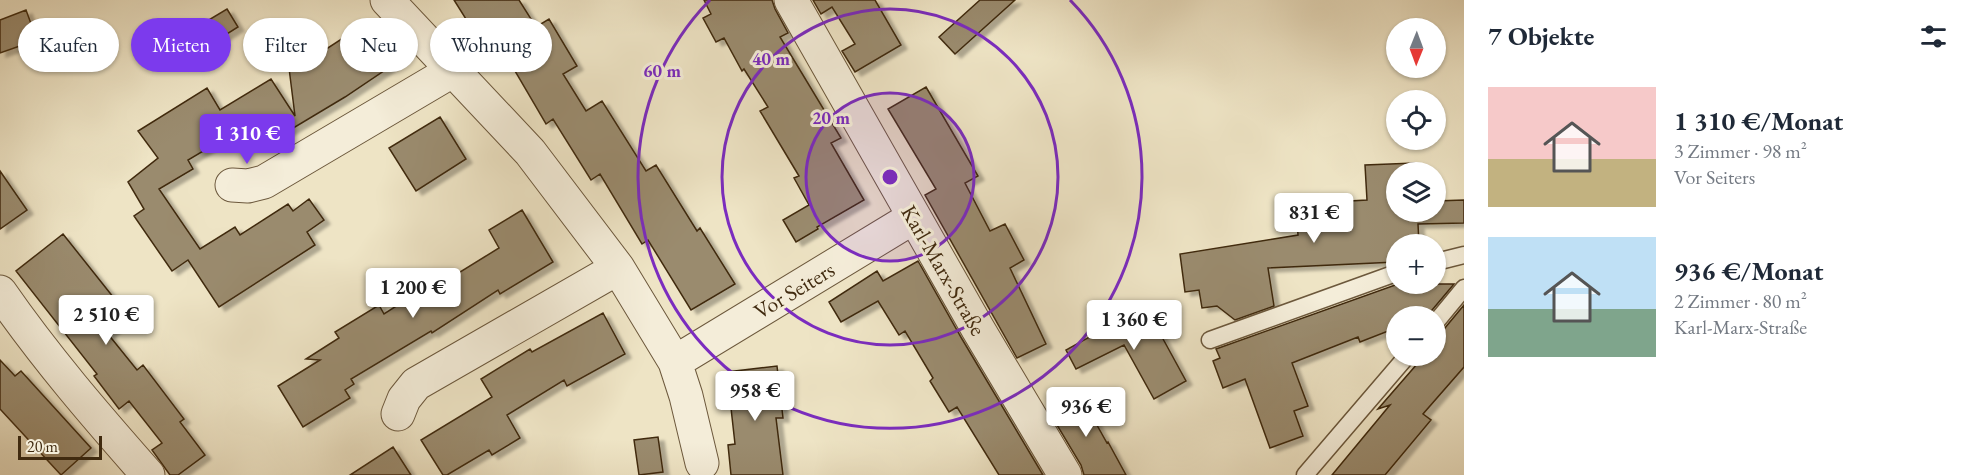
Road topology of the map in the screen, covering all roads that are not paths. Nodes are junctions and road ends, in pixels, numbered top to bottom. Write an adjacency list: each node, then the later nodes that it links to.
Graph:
1 (387, 0): 3 (street)
2 (791, 0): 7 (street, Karl-Marx-Straße)
3 (430, 47)
4 (450, 72): 6 (street)
5 (453, 72): 10 (street)
6 (232, 184)
7 (914, 217): 16 (street, Vor Seiters); 21 (street, Karl-Marx-Straße)
8 (1464, 255): 9 (lane)
9 (1446, 260)
10 (618, 268): 16 (street); 18 (street)
11 (1386, 277): 15 (lane)
12 (1464, 288): 14 (lane)
13 (0, 292): 20 (street)
14 (1446, 310)
15 (1210, 340)
16 (675, 362): 19 (street)
17 (1398, 366): 22 (lane)
18 (398, 414)
19 (702, 463)
20 (148, 475)
21 (1065, 475)
22 (1305, 475)

